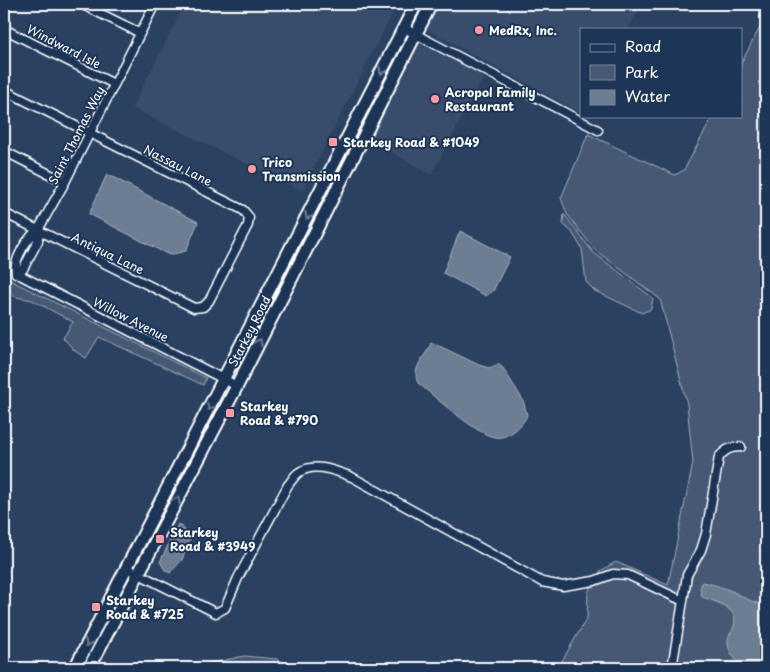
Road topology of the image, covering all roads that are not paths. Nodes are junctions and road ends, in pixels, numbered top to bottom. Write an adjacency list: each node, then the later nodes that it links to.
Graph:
1 (81, 4): 7 (street)
2 (155, 4): 7 (street, Saint Thomas Way)
3 (416, 4): 5 (main road, Starkey Road)
4 (431, 4): 8 (main road, Starkey Road)
5 (404, 28): 8 (street); 19 (main road, Starkey Road, one-way to 19)
6 (4, 29): 9 (street, Windward Isle)
7 (140, 33): 9 (street, Saint Thomas Way)
8 (416, 34): 11 (street); 20 (main road, Starkey Road, one-way to 8)
9 (114, 84): 12 (street, Saint Thomas Way)
10 (4, 90): 12 (street, Nassau Lane)
11 (598, 130)
12 (90, 133): 14 (street, Saint Thomas Way); 18 (street, Nassau Lane)
13 (4, 151): 14 (street)
14 (65, 182): 16 (street, Saint Thomas Way)
15 (4, 213): 16 (street, Antiqua Lane)
16 (38, 230): 17 (street, Saint Thomas Way); 18 (street, Antiqua Lane)
17 (16, 272): 19 (street, Willow Avenue)
18 (202, 307)
19 (224, 380): 20 (street, Willow Avenue); 22 (main road, Starkey Road, one-way to 22)
20 (237, 386): 23 (main road, Starkey Road, one-way to 20)
21 (741, 447): 24 (street)
22 (127, 568): 23 (street); 25 (main road, Starkey Road, one-way to 25)
23 (138, 574): 24 (street); 26 (main road, Starkey Road)
24 (683, 601): 27 (street)
25 (75, 668)
26 (89, 668)
27 (672, 668)

